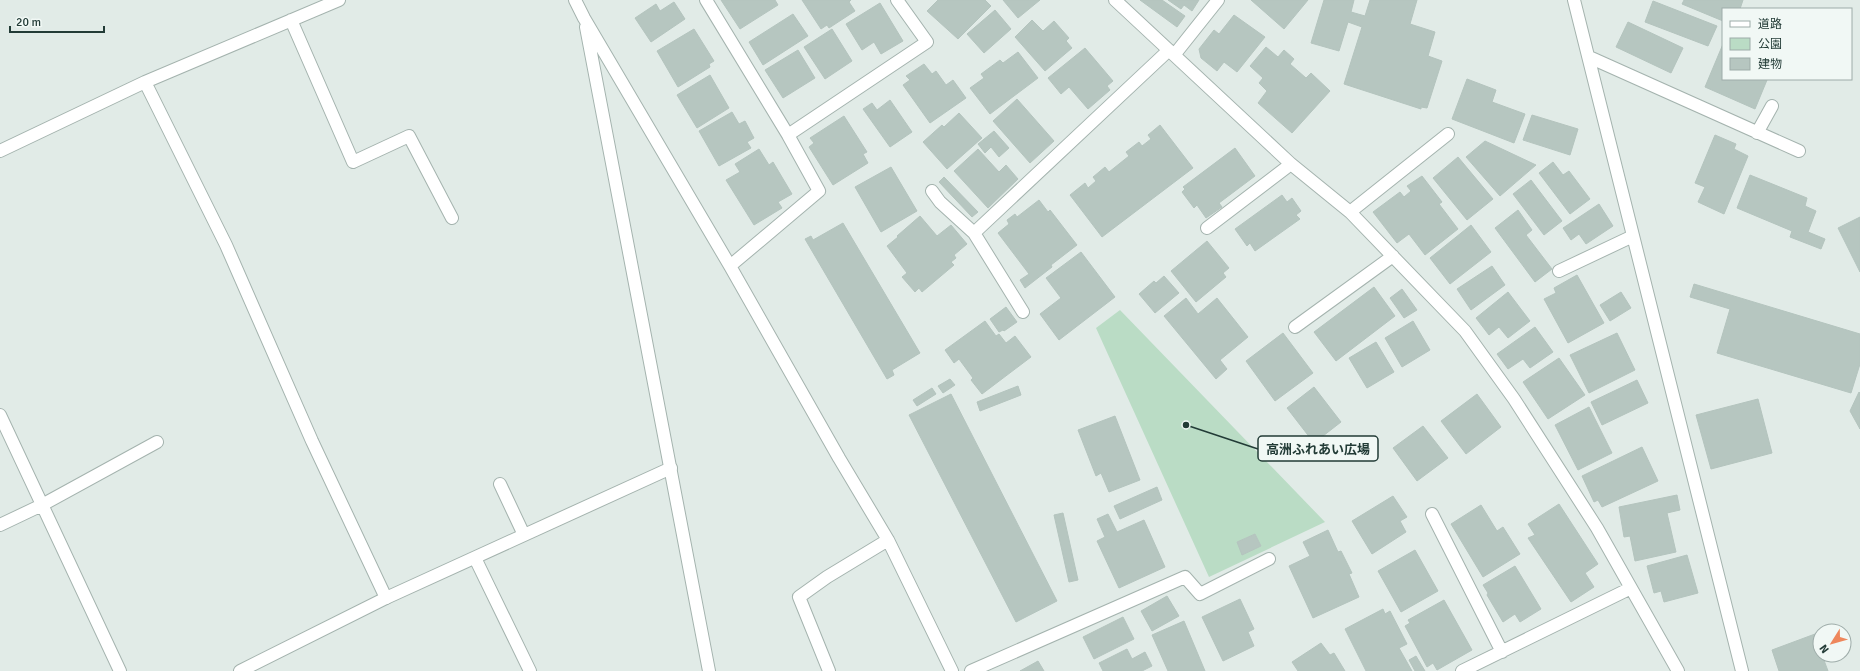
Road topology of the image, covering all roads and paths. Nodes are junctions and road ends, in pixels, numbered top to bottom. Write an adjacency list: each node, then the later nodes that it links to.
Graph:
1 (339, 0): 9 (street)
2 (575, 0): 8 (street)
3 (706, 0): 16 (street)
4 (897, 0): 16 (street)
5 (1115, 0): 10 (street)
6 (1218, 0): 10 (street)
7 (1574, 0): 11 (street)
8 (584, 18): 27 (street); 34 (street)
9 (291, 20): 12 (street); 22 (street)
10 (1172, 52): 19 (street); 24 (street)
11 (1589, 57): 14 (street); 25 (street)
12 (146, 82): 17 (street); 44 (street)
13 (1772, 106): 14 (street)
14 (1757, 133): 18 (street)
15 (1448, 134): 21 (street)
16 (788, 135): 27 (street)
17 (0, 151)
18 (1799, 152)
19 (1291, 164): 21 (street); 23 (street)
20 (932, 191): 24 (street)
21 (1350, 212): 26 (street)
22 (452, 218)
23 (1207, 228)
24 (974, 233): 29 (street)
25 (1633, 236): 28 (street); 55 (street)
26 (1393, 256): 30 (street); 43 (street)
27 (730, 266): 40 (street)
28 (1559, 271)
29 (1024, 312)
30 (1295, 327)
31 (0, 415): 32 (street)
32 (4, 435): 36 (street)
33 (157, 442): 36 (street)
34 (671, 468): 39 (street); 49 (street)
35 (500, 484): 39 (street)
36 (42, 504): 38 (street); 46 (street)
37 (1432, 514): 45 (street)
38 (0, 525)
39 (524, 535): 41 (street)
40 (888, 540): 50 (street); 51 (street)
41 (475, 558): 44 (street); 48 (street)
42 (1269, 558): 52 (street)
43 (1631, 588): 45 (street); 54 (street)
44 (386, 598): 47 (street)
45 (1502, 652): 53 (street)
46 (120, 671)
47 (240, 671)
48 (530, 671)
49 (710, 671)
50 (829, 671)
51 (952, 671)
52 (971, 671)
53 (1462, 671)
54 (1678, 671)
55 (1742, 671)

